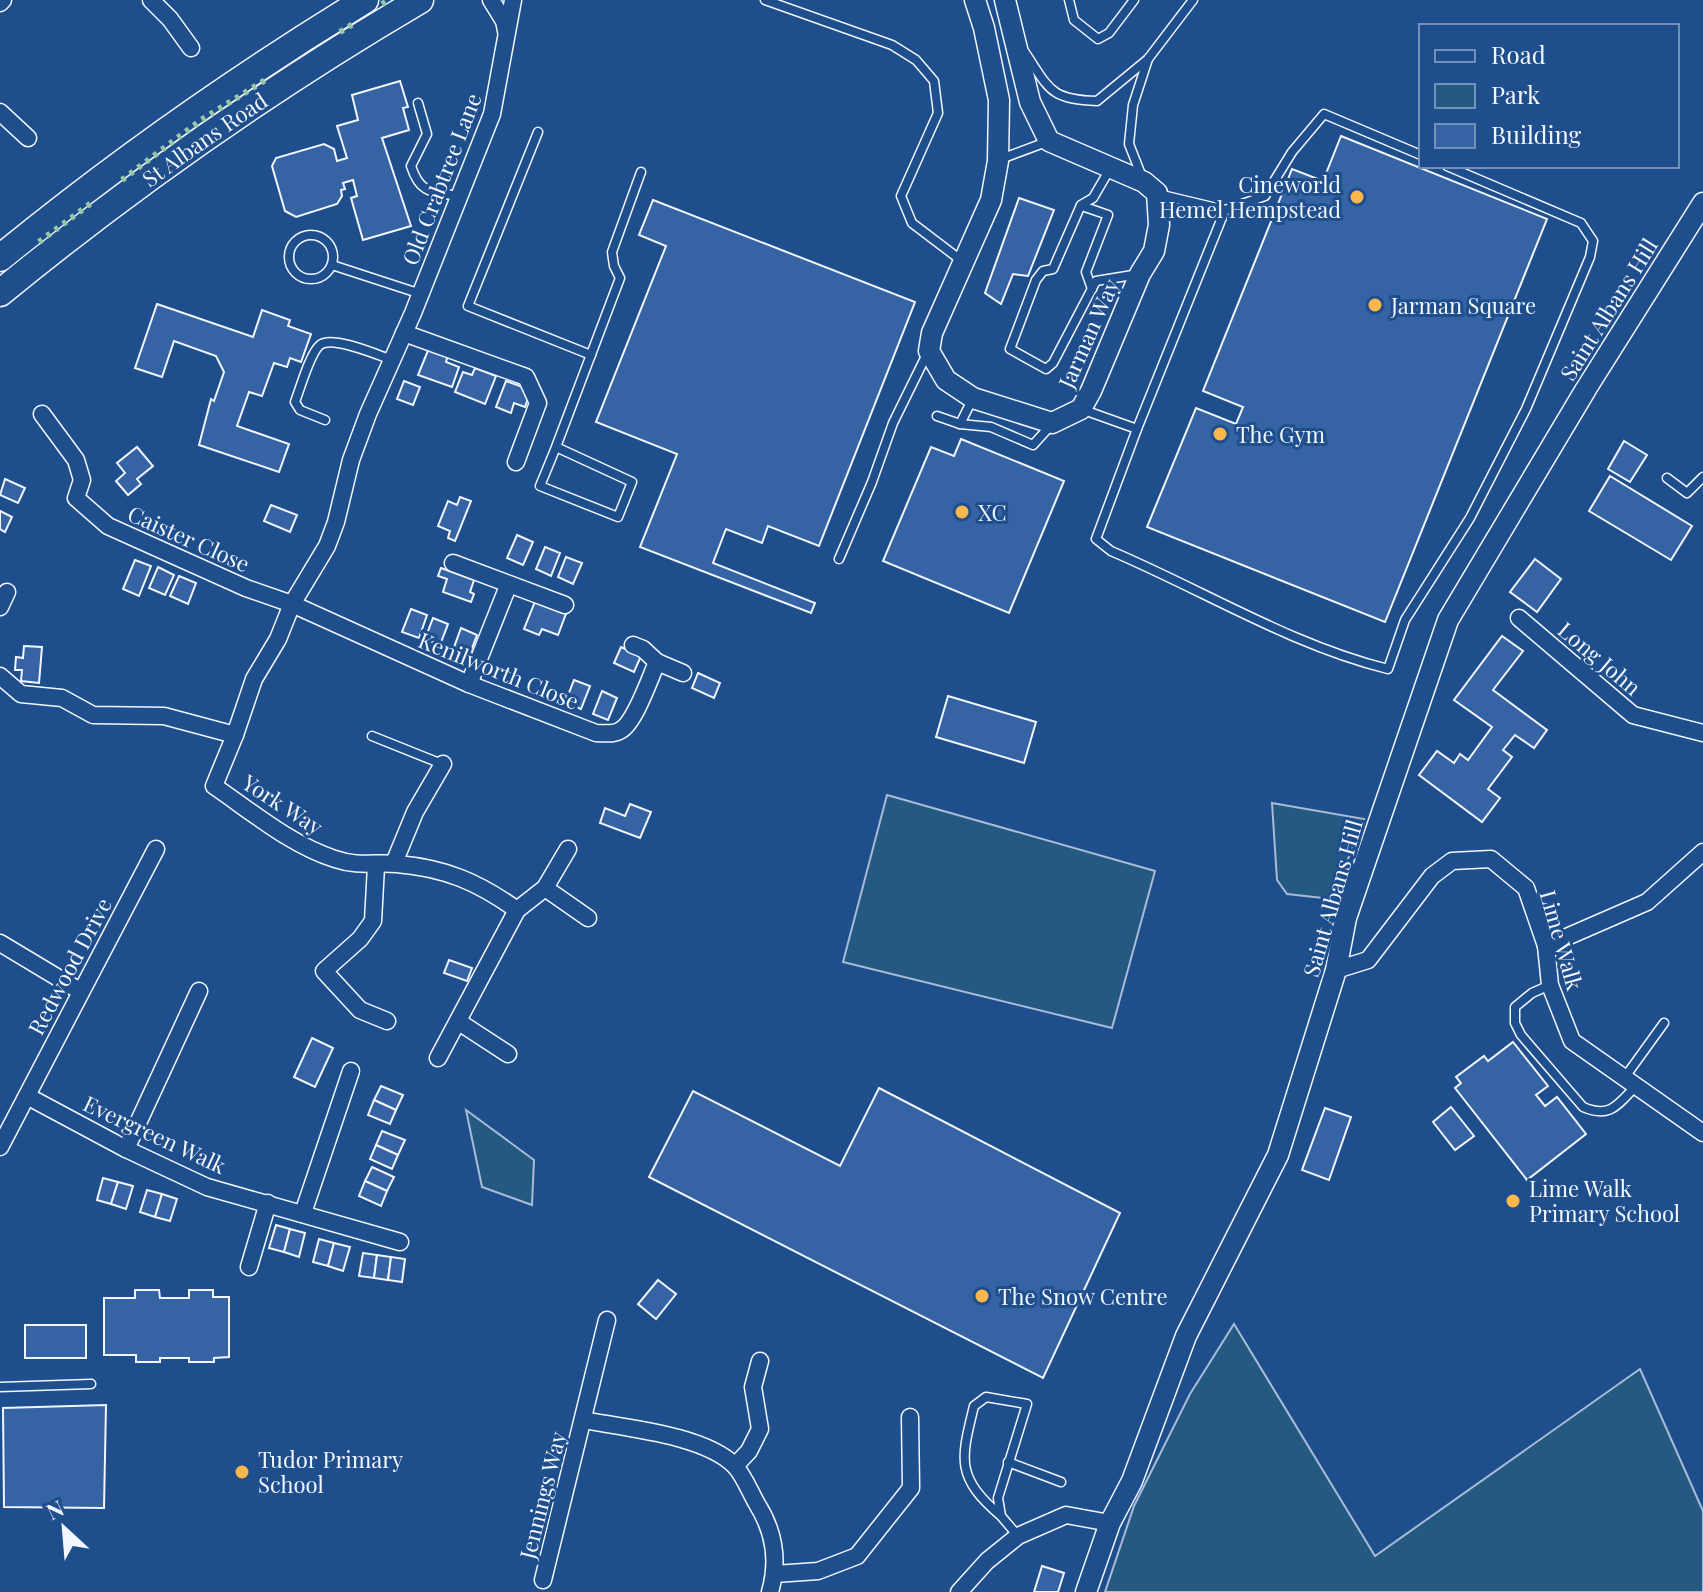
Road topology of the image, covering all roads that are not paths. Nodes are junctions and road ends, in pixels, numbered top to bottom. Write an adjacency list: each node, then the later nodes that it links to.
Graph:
1 (151, 0): 14 (street)
2 (420, 0): 36 (main road, St Albans Road)
3 (491, 0): 12 (street)
4 (513, 0): 12 (street, Old Crabtree Lane)
5 (765, 0): 32 (lane)
6 (975, 0): 22 (street)
7 (1005, 0): 13 (street)
8 (1069, 0): 9 (lane)
9 (1134, 0)
10 (1193, 0): 15 (lane)
11 (358, 3): 31 (main road, St Albans Road)
12 (508, 36): 27 (street, Old Crabtree Lane)
13 (1014, 37): 15 (lane); 20 (street)
14 (191, 48)
15 (1148, 59): 26 (lane)
16 (418, 103): 27 (lane)
17 (0, 112): 19 (street)
18 (538, 132): 40 (lane)
19 (28, 138)
20 (1049, 141): 22 (lane); 24 (street)
21 (1419, 154): 30 (lane)
22 (998, 161): 32 (street)
23 (1452, 168): 49 (lane)
24 (1118, 171): 26 (street); 29 (lane)
25 (641, 172): 40 (lane)
26 (1151, 188): 30 (lane); 34 (street, Jarman Way)
27 (459, 196): 37 (street, Old Crabtree Lane)
28 (1703, 203): 79 (street, Saint Albans Hill)
29 (1081, 205): 35 (lane); 35 (lane)
30 (1225, 210): 49 (lane)
31 (0, 258)
32 (963, 261): 39 (street)
33 (332, 265): 33 (lane); 37 (lane)
34 (1140, 274): 35 (lane); 43 (street, Jarman Way)
35 (1092, 289)
36 (0, 293)
37 (421, 294): 38 (street, Old Crabtree Lane)
38 (404, 333): 41 (street, Old Crabtree Lane); 51 (street)
39 (929, 351): 42 (street); 54 (lane)
40 (591, 355): 50 (lane)
41 (392, 360): 46 (lane); 57 (street, Old Crabtree Lane)
42 (973, 398): 47 (street); 48 (lane)
43 (1081, 409): 47 (street, Jarman Way); 49 (lane)
44 (42, 414): 57 (street, Caister Close)
45 (937, 416): 48 (lane)
46 (325, 420)
47 (1052, 423): 48 (lane)
48 (960, 424)
49 (1137, 429)
50 (556, 447): 50 (lane)
51 (516, 462)
52 (1703, 477): 53 (lane)
53 (1667, 478)
54 (839, 559)
55 (453, 563): 56 (street)
56 (508, 586): 58 (street); 64 (street)
57 (292, 604): 64 (street, Kenilworth Close); 66 (street, York Way)
58 (565, 605)
59 (1519, 618): 65 (street, Long John)
60 (633, 645): 61 (street)
61 (657, 662): 62 (street); 64 (street, Kenilworth Close)
62 (683, 673)
63 (0, 676): 66 (street)
64 (469, 684)
65 (1703, 733)
66 (235, 735): 73 (street, York Way)
67 (372, 736): 68 (lane)
68 (443, 764): 72 (street)
69 (156, 849): 81 (street, Redwood Drive)
70 (568, 849): 74 (street)
71 (1703, 852): 78 (street)
72 (394, 863): 73 (street, York Way); 75 (street, York Way)
73 (376, 866): 83 (street)
74 (545, 888): 75 (street); 76 (street)
75 (517, 910): 84 (street)
76 (588, 918)
77 (0, 943): 81 (street)
78 (1546, 946): 79 (street, Lime Walk); 80 (street, Lime Walk)
79 (1336, 970): 108 (street, Saint Albans Hill)
80 (1550, 985): 89 (street, Lime Walk); 89 (lane)
81 (80, 991): 90 (street, Redwood Drive)
82 (199, 991): 93 (street)
83 (387, 1021)
84 (459, 1022): 86 (street); 87 (street)
85 (1664, 1023): 89 (lane)
86 (508, 1054)
87 (438, 1058)
88 (351, 1071): 95 (street)
89 (1631, 1081): 91 (street, Lime Walk)
90 (27, 1096): 92 (street, Redwood Drive); 93 (street, Evergreen Walk)
91 (1703, 1133)
92 (0, 1147)
93 (126, 1149): 94 (street, Evergreen Walk)
94 (268, 1203): 95 (street, Evergreen Walk); 97 (street)
95 (303, 1213): 96 (street, Evergreen Walk)
96 (400, 1242)
97 (249, 1267)
98 (607, 1320): 103 (street, Jennings Way)
99 (760, 1361): 105 (street)
100 (91, 1384): 101 (lane)
101 (0, 1387)
102 (910, 1417): 110 (street)
103 (583, 1420): 105 (street, Jennings Way); 111 (street, Jennings Way)
104 (1008, 1462): 106 (lane); 107 (lane); 107 (lane)
105 (735, 1466): 110 (street, Jennings Way)
106 (1061, 1482)
107 (1001, 1516): 109 (lane)
108 (1110, 1523): 109 (street); 114 (street, Saint Albans Hill)
109 (1018, 1536): 113 (street)
110 (775, 1574): 112 (street, Jennings Way)
111 (543, 1580)
112 (770, 1592)
113 (959, 1592)
114 (1086, 1592)

